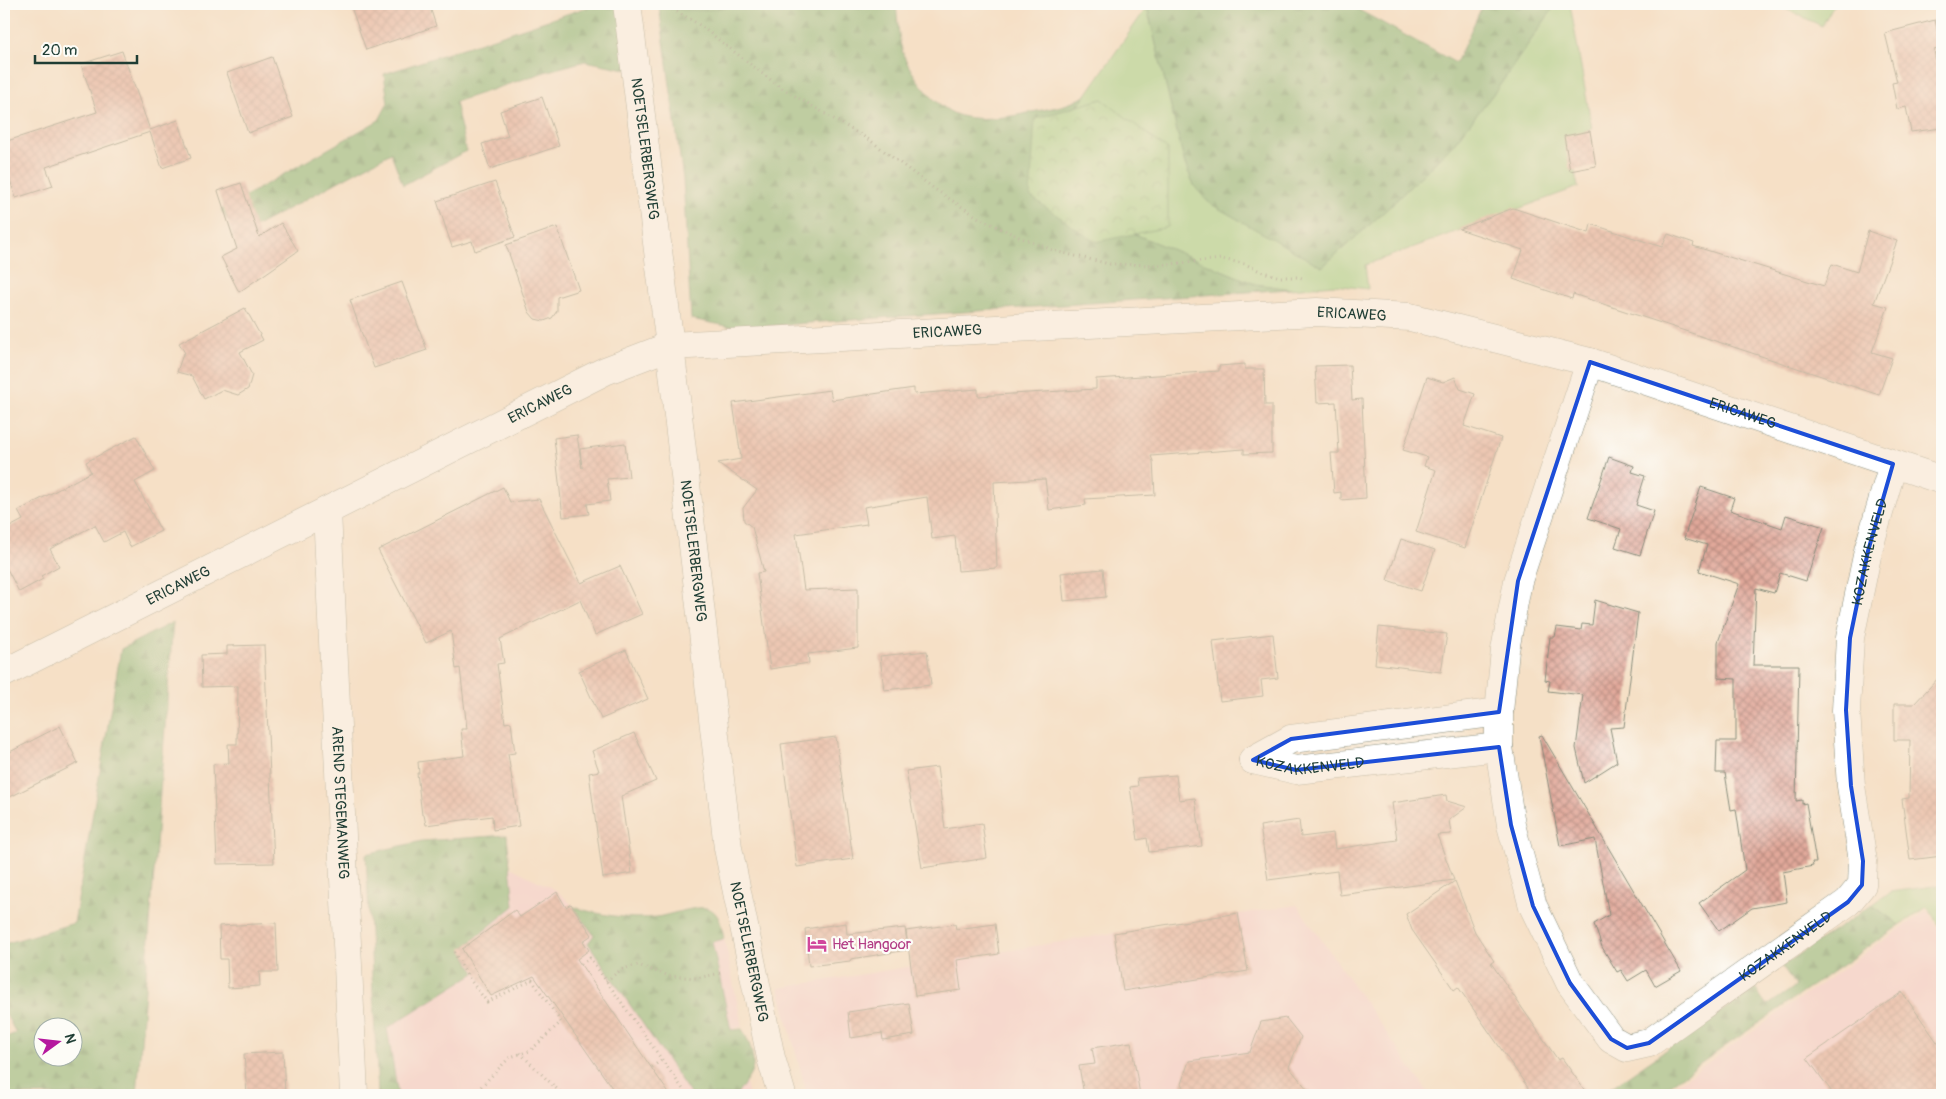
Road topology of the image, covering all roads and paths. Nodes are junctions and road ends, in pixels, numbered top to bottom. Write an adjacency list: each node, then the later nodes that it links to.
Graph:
1 (627, 4): 4 (street, NOETSELERBERGWEG)
2 (664, 4): 3 (path)
3 (1339, 313): 4 (street, ERICAWEG); 5 (street, ERICAWEG)
4 (670, 346): 8 (street, ERICAWEG); 14 (street, NOETSELERBERGWEG)
5 (1590, 362): 6 (street, ERICAWEG); 10 (street, KOZAKKENVELD)
6 (1893, 464): 7 (street, ERICAWEG); 11 (street, KOZAKKENVELD)
7 (1942, 480)
8 (327, 511): 9 (street, ERICAWEG); 19 (street, AREND STEGEMANWEG)
9 (4, 673)
10 (1499, 712): 11 (street, KOZAKKENVELD); 11 (street, KOZAKKENVELD)
11 (1499, 747)
12 (454, 952): 16 (path)
13 (581, 964): 15 (path)
14 (752, 966): 15 (path); 23 (street, NOETSELERBERGWEG)
15 (606, 981): 17 (path)
16 (520, 1053): 20 (path); 21 (path)
17 (662, 1060): 18 (path); 22 (path)
18 (652, 1067)
19 (354, 1095)
20 (473, 1095)
21 (563, 1095)
22 (686, 1095)
23 (782, 1095)

